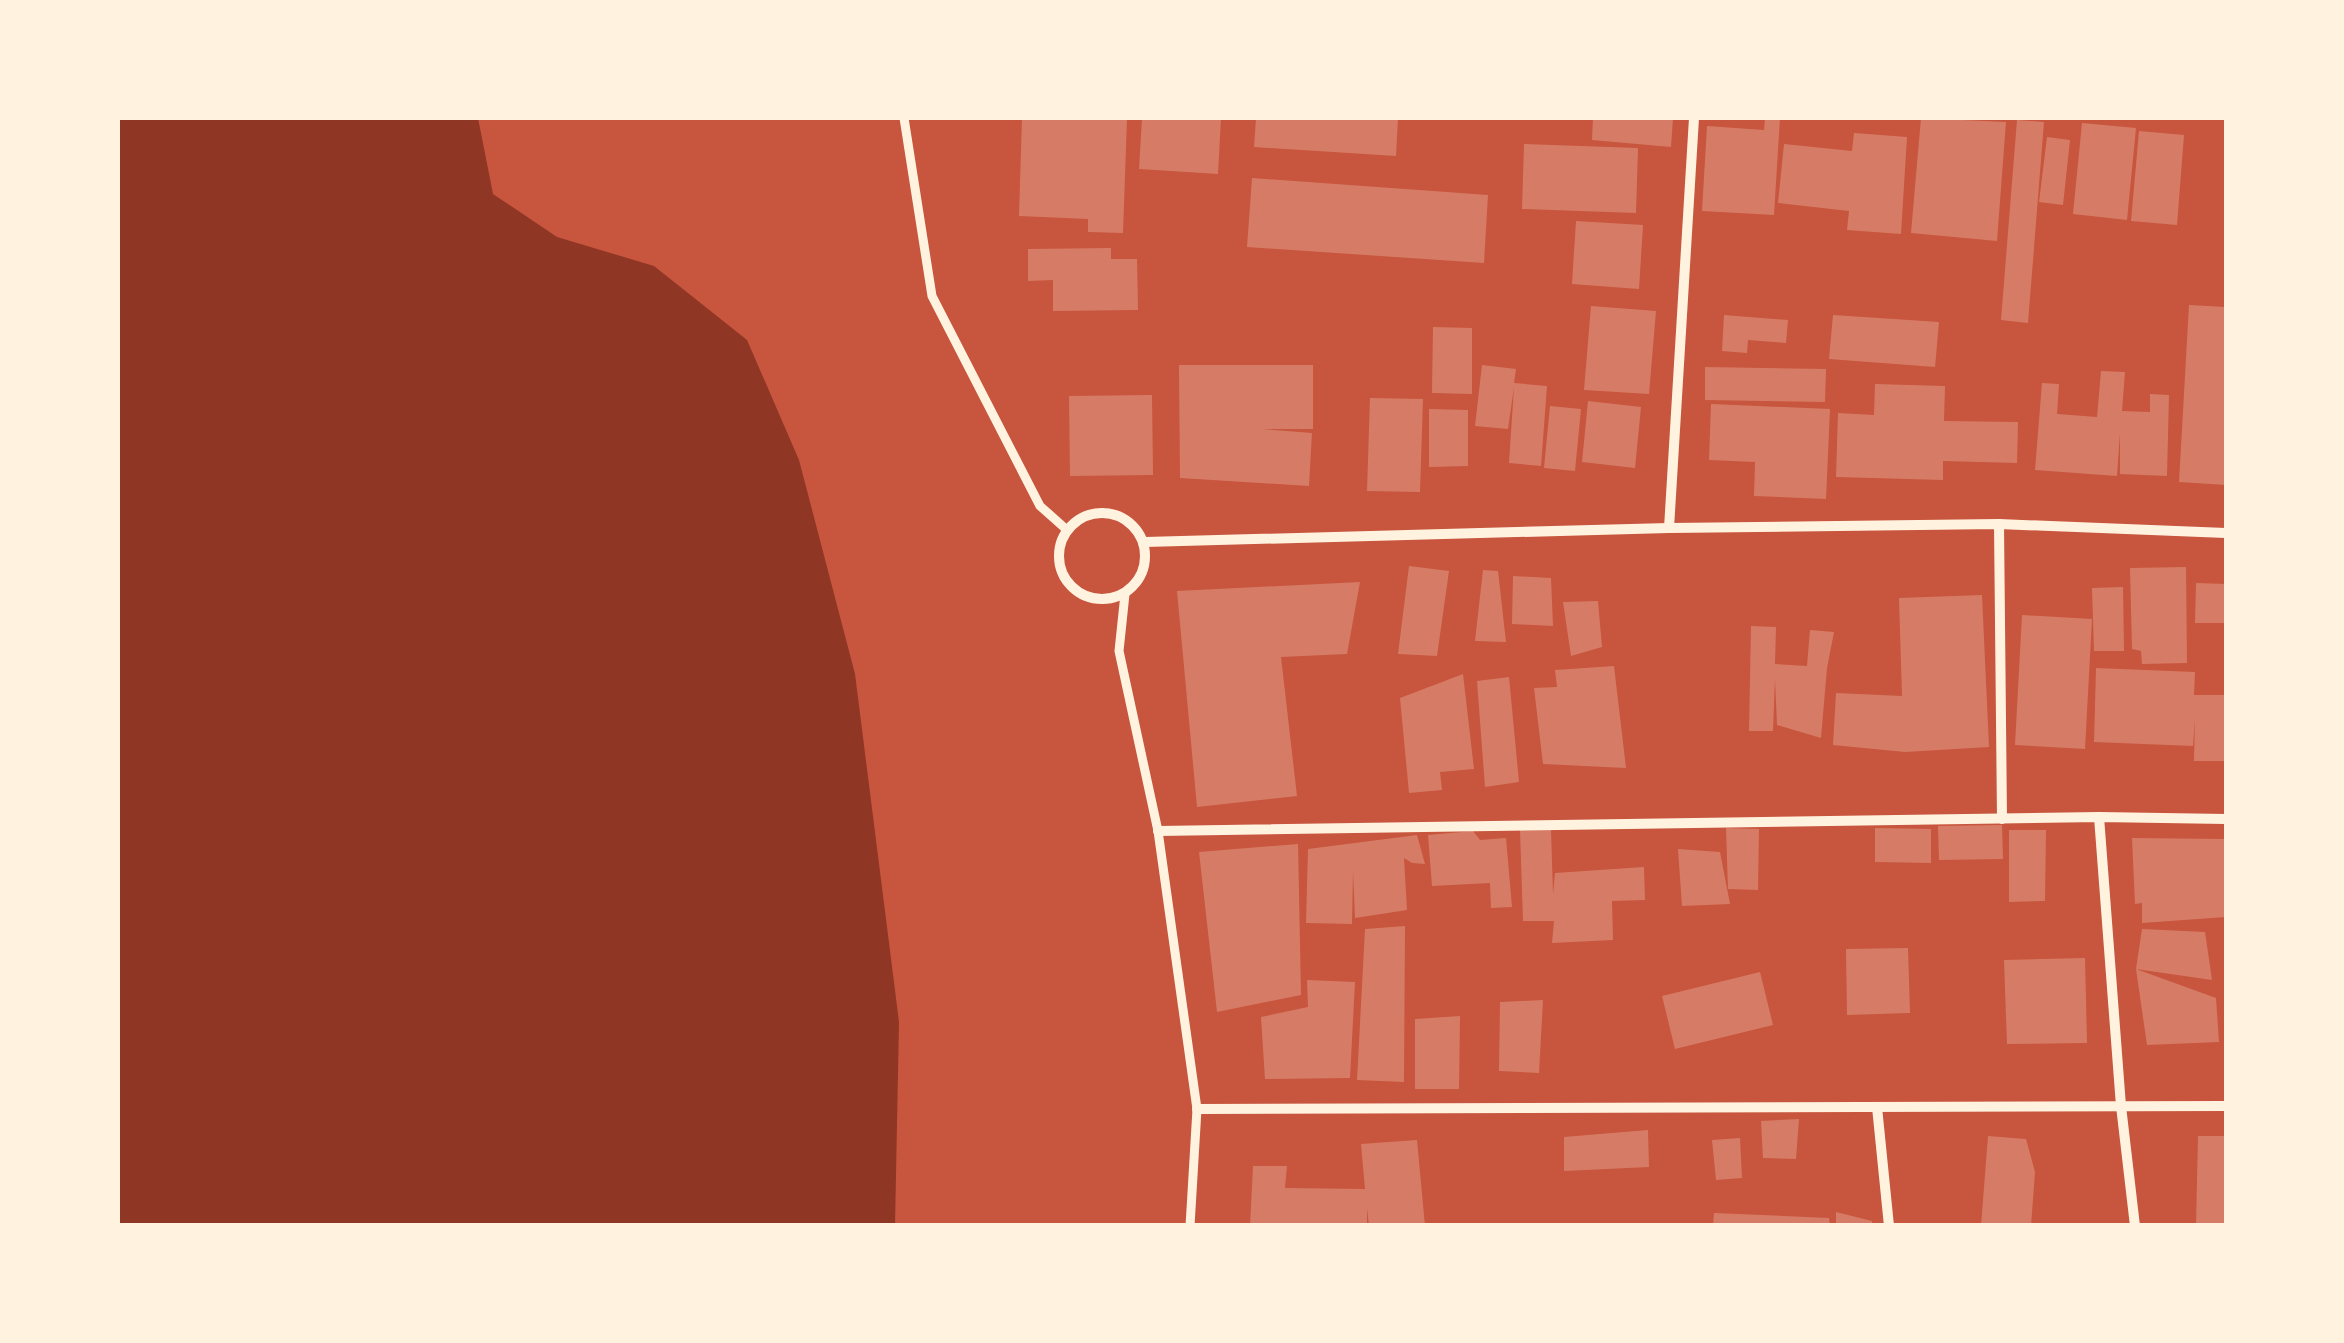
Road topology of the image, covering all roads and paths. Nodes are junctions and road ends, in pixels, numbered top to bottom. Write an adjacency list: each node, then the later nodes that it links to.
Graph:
1 (904, 118): 5 (street)
2 (1694, 118): 4 (street)
3 (1999, 524): 4 (street); 6 (street); 10 (street)
4 (1669, 528): 7 (street)
5 (1067, 530): 7 (street); 8 (street)
6 (2226, 533)
7 (1146, 542): 8 (street)
8 (1124, 594): 12 (street)
9 (2098, 818): 10 (street); 11 (street); 13 (street)
10 (2002, 819): 12 (street)
11 (2226, 819)
12 (1158, 831): 16 (street)
13 (2121, 1106): 14 (street); 15 (street); 19 (street)
14 (2226, 1106)
15 (1877, 1107): 16 (street); 18 (street)
16 (1197, 1109): 17 (street)
17 (1190, 1226)
18 (1889, 1226)
19 (2135, 1226)

